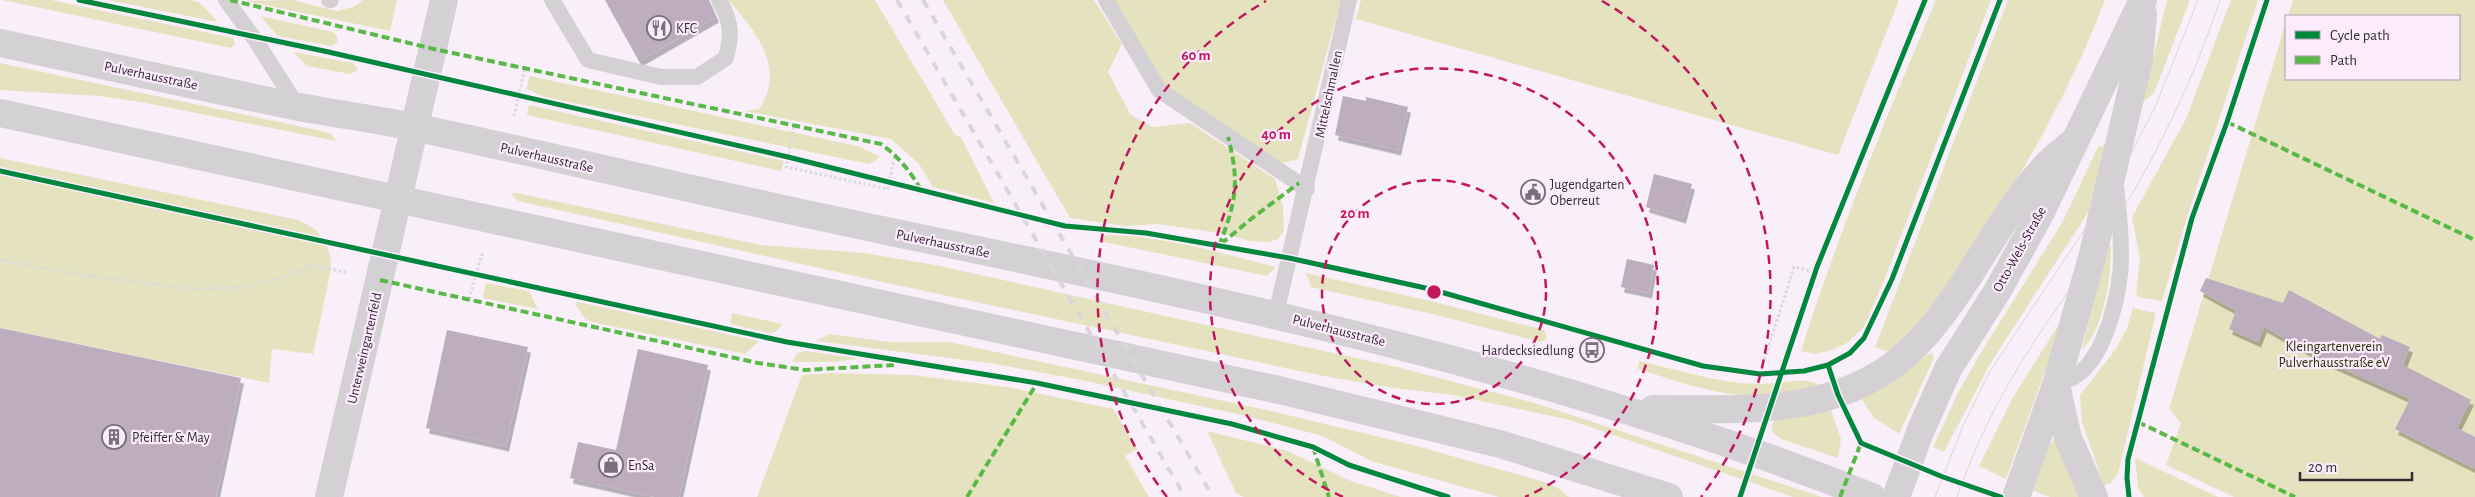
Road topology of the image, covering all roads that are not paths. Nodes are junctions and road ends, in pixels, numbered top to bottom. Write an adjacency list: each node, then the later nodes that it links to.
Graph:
1 (226, 0): 9 (lane)
2 (444, 0): 11 (main road, Unterweingartenfeld)
3 (552, 0): 4 (lane)
4 (719, 0)
5 (1106, 0): 13 (lane)
6 (1349, 0): 13 (lane, Mittelschmallen)
7 (2143, 0): 12 (main road, Otto-Wels-Straße); 16 (main road, Otto-Wels-Straße)
8 (0, 43): 9 (main road, Pulverhausstraße)
9 (298, 106): 11 (main road, Pulverhausstraße)
10 (0, 113): 14 (main road)
11 (415, 127): 14 (main road, Unterweingartenfeld); 15 (main road, Pulverhausstraße)
12 (2072, 143): 17 (main road); 21 (main road, Otto-Wels-Straße)
13 (1307, 189): 15 (lane, Mittelschmallen)
14 (398, 199): 18 (main road, Unterweingartenfeld); 19 (main road)
15 (1276, 314): 17 (main road, Pulverhausstraße)
16 (2056, 385): 22 (main road, Otto-Wels-Straße); 23 (main road)
17 (1625, 409): 20 (main road, Pulverhausstraße)
18 (329, 497)
19 (1669, 497)
20 (1872, 497)
21 (1896, 497)
22 (2016, 497)
23 (2094, 497)

